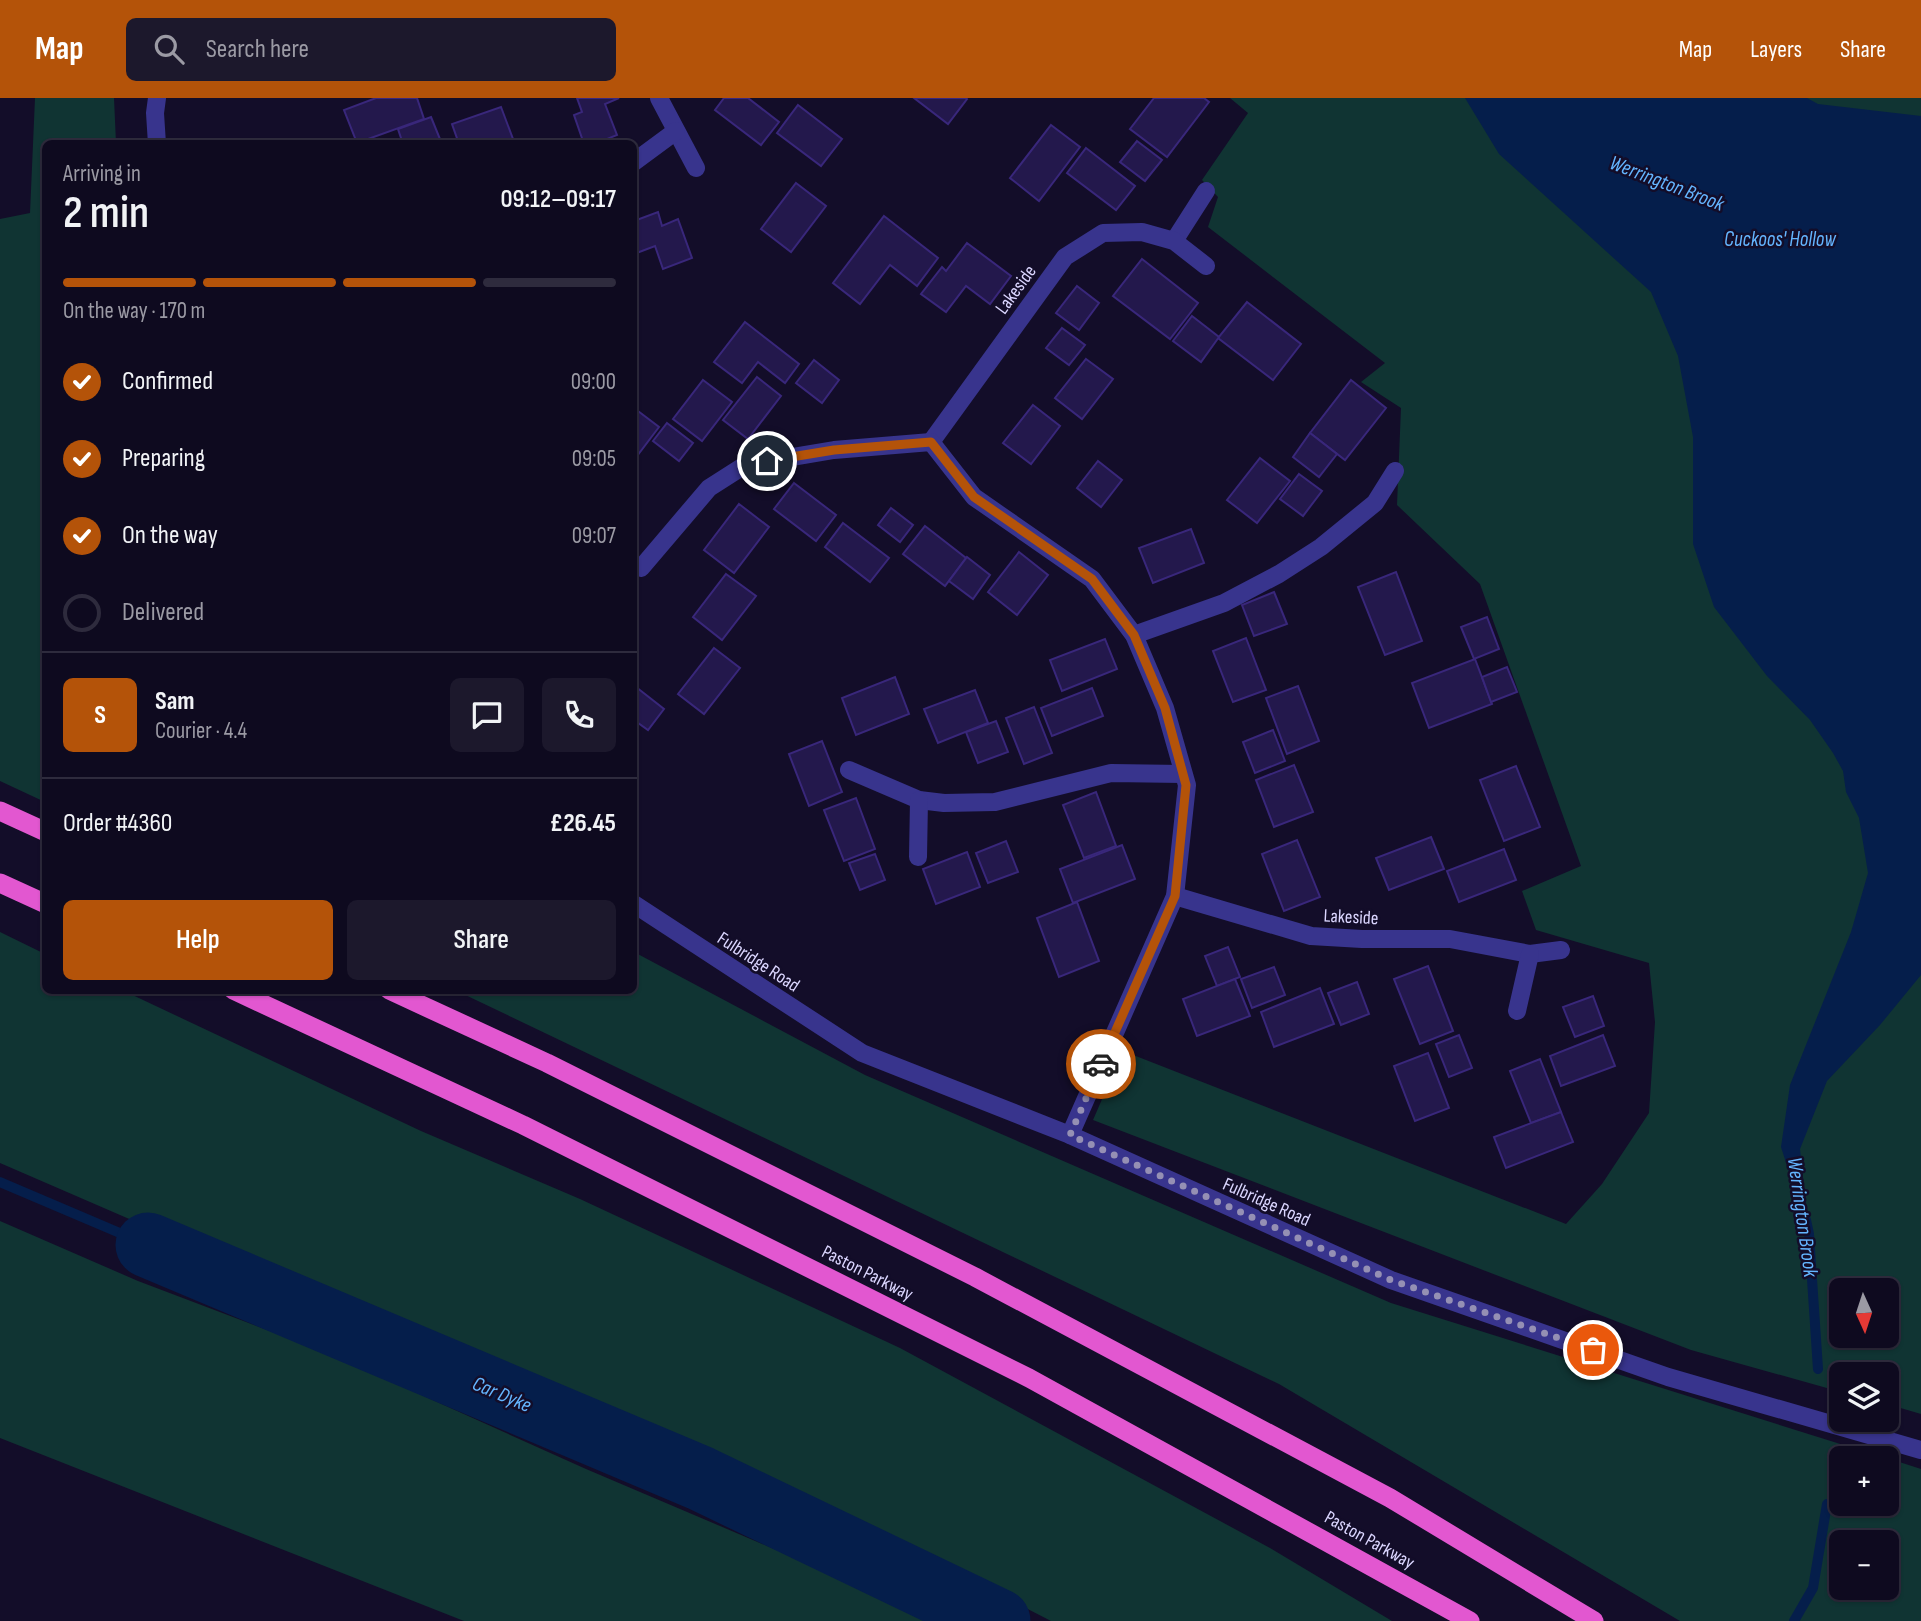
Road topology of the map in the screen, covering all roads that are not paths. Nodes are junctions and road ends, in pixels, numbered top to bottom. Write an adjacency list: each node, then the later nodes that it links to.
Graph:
1 (157, 98): 4 (street)
2 (659, 98): 3 (street)
3 (676, 131): 5 (street); 6 (street)
4 (157, 140)
5 (637, 160)
6 (695, 168)
7 (1206, 191): 8 (street)
8 (1174, 241): 9 (street, Lakeside); 10 (street, Lakeside)
9 (1206, 266)
10 (931, 442): 12 (street); 13 (street)
11 (1395, 471): 13 (street)
12 (641, 568)
13 (1134, 635): 15 (street)
14 (849, 769): 16 (street)
15 (1183, 774): 16 (street); 21 (street)
16 (919, 800): 19 (street)
17 (0, 811): 18 (highway)
18 (42, 830)
19 (918, 857)
20 (0, 883): 22 (highway)
21 (1175, 896): 25 (street, Lakeside); 29 (street)
22 (42, 902)
23 (637, 906): 29 (street, Fulbridge Road)
24 (1561, 950): 25 (street, Lakeside)
25 (1530, 954): 28 (street)
26 (242, 994): 31 (highway, Paston Parkway)
27 (398, 994): 32 (highway)
28 (1517, 1011)
29 (1070, 1135): 30 (street, Fulbridge Road)
30 (1921, 1450)
31 (1470, 1621)
32 (1594, 1621)

